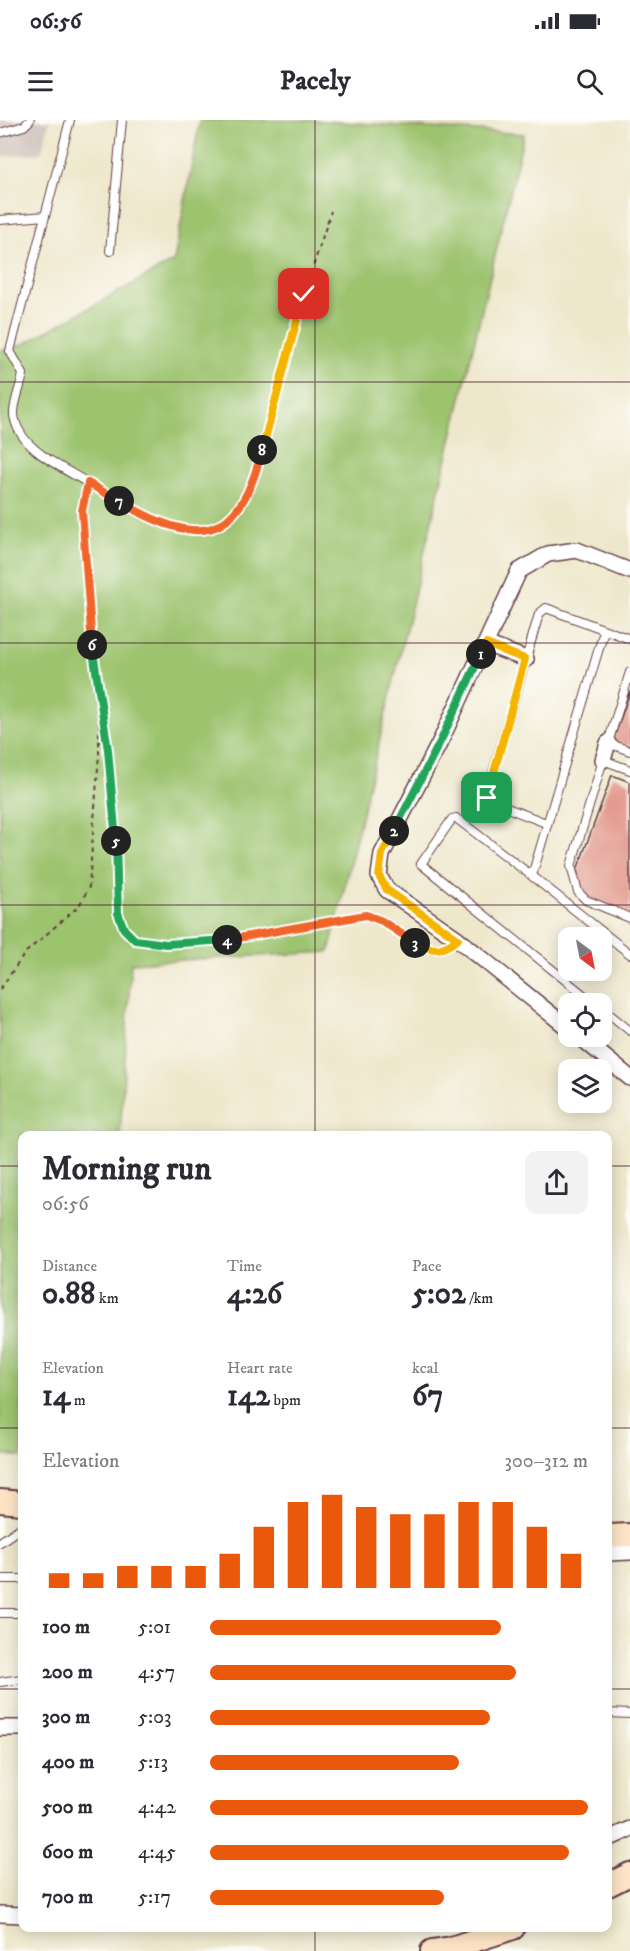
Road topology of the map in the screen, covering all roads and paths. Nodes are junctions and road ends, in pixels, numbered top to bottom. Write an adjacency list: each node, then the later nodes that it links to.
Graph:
1 (30, 120): 4 (lane)
2 (70, 120): 6 (lane)
3 (122, 120): 8 (lane)
4 (0, 133)
5 (331, 211): 9 (path)
6 (45, 216): 7 (lane); 9 (lane)
7 (0, 220)
8 (110, 251)
9 (88, 483): 16 (path)
10 (630, 571): 13 (street)
11 (604, 631): 12 (lane); 14 (lane); 21 (lane)
12 (630, 639)
13 (486, 644): 14 (street); 24 (street)
14 (525, 659): 21 (lane)
15 (630, 672): 17 (lane)
16 (99, 699): 24 (path); 26 (path)
17 (608, 743): 18 (lane); 19 (street)
18 (630, 751)
19 (603, 760): 20 (lane); 23 (lane)
20 (630, 770)
21 (546, 823): 22 (lane)
22 (531, 876): 25 (lane); 27 (lane)
23 (630, 918)
24 (458, 939): 29 (street)
25 (630, 954)
26 (0, 989)
27 (581, 993)
28 (612, 1016): 30 (lane)
29 (558, 1020)
30 (630, 1031)
31 (592, 1047): 32 (street)
32 (630, 1078)
33 (0, 1501): 34 (street)
34 (18, 1503)
35 (18, 1530): 38 (lane)
36 (630, 1535): 37 (street)
37 (612, 1536)
38 (0, 1542)
39 (630, 1552): 40 (street)
40 (612, 1553)
41 (0, 1579): 42 (lane)
42 (18, 1579)
43 (0, 1613): 44 (lane)
44 (18, 1613)
45 (18, 1680): 46 (lane)
46 (0, 1682)
47 (612, 1713): 48 (lane)
48 (630, 1714)
49 (0, 1728): 50 (street)
50 (18, 1728)
51 (630, 1829): 52 (street)
52 (612, 1837)
53 (630, 1874): 54 (street)
54 (612, 1883)
55 (0, 1914): 56 (street)
56 (18, 1915)
57 (501, 1932): 58 (street)
58 (432, 1951)

